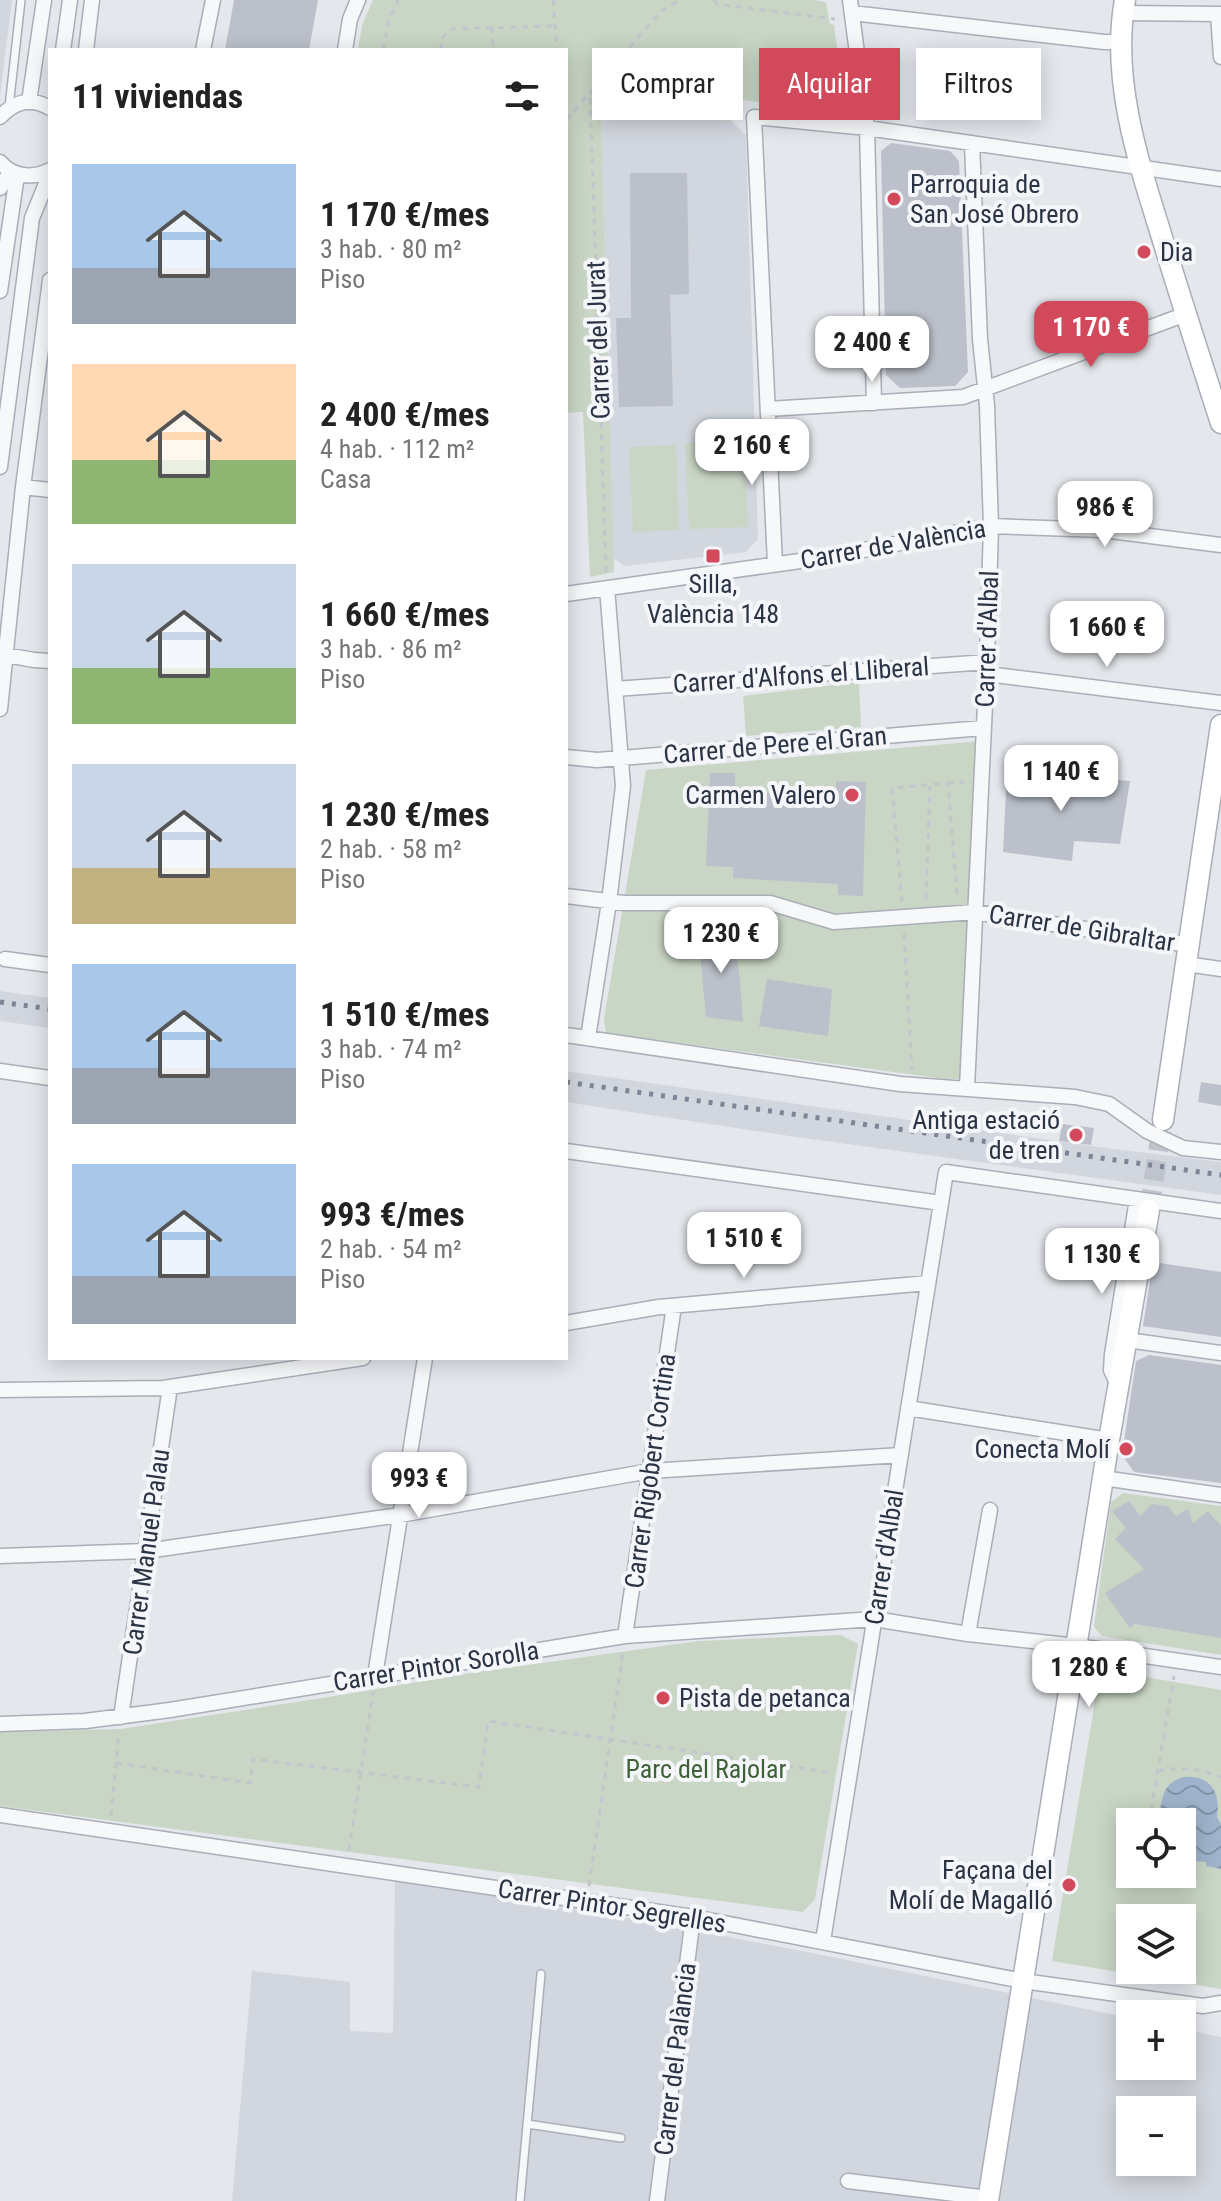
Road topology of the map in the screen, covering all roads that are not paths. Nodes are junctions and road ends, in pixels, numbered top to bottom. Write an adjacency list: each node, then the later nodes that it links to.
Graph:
1 (21, 0): 18 (lane)
2 (44, 0): 16 (street)
3 (70, 0): 11 (street)
4 (92, 0): 12 (street)
5 (213, 0): 13 (street)
6 (358, 0): 14 (street)
7 (851, 6): 10 (street); 19 (street)
8 (1124, 6): 9 (street); 10 (street)
9 (1219, 14): 15 (street)
10 (1122, 42): 21 (street)
11 (63, 48)
12 (86, 48)
13 (203, 48)
14 (345, 48)
15 (1221, 57)
16 (29, 102): 17 (street); 18 (street)
17 (48, 107)
18 (5, 112)
19 (867, 128): 20 (street); 31 (street); 32 (street)
20 (972, 144): 21 (street); 30 (street, Carrer d'Albal)
21 (1140, 167): 25 (street); 29 (street)
22 (6, 169): 23 (street); 26 (street); 27 (street)
23 (48, 173)
24 (48, 177): 34 (street)
25 (1221, 179)
26 (0, 188)
27 (0, 291)
28 (48, 295): 35 (street)
29 (1186, 314): 30 (street); 33 (street)
30 (984, 388): 31 (street); 37 (street, Carrer d'Albal)
31 (874, 403): 32 (street)
32 (768, 409): 39 (street)
33 (1221, 423)
34 (0, 467)
35 (23, 487): 36 (street); 42 (street)
36 (48, 490)
37 (991, 526): 38 (street, Carrer de València); 39 (street, Carrer de València); 44 (street, Carrer d'Albal)
38 (1221, 545)
39 (775, 564): 40 (street, Carrer de València)
40 (607, 588): 41 (street, Carrer de València); 45 (street)
41 (568, 594)
42 (3, 654): 43 (street); 47 (street)
43 (48, 662)
44 (987, 668): 45 (street, Carrer d'Alfons el Lliberal); 46 (street, Carrer d'Alfons el Lliberal); 49 (street, Carrer d'Albal)
45 (615, 689): 51 (street)
46 (1221, 703)
47 (0, 709)
48 (1221, 725): 55 (street)
49 (983, 728): 51 (street, Carrer de Pere el Gran); 54 (street, Carrer d'Albal)
50 (568, 757): 51 (street, Carrer de Pere el Gran)
51 (621, 758): 53 (street)
52 (568, 896): 53 (street, Carrer de Gibraltar)
53 (616, 903): 54 (street, Carrer de Gibraltar); 60 (street)
54 (975, 912): 55 (street, Carrer de Gibraltar); 63 (street, Carrer d'Albal)
55 (1188, 954): 58 (street, Carrer de Gibraltar); 64 (street)
56 (5, 959): 57 (street)
57 (48, 965)
58 (1221, 969)
59 (568, 1035): 60 (street)
60 (588, 1038): 63 (street)
61 (0, 1071): 62 (street)
62 (48, 1078)
63 (967, 1088): 66 (street)
64 (1163, 1120)
65 (568, 1151): 67 (street)
66 (1221, 1152)
67 (941, 1203): 68 (street, Carrer d'Albal); 70 (street, Carrer d'Albal)
68 (1143, 1204): 69 (street); 73 (street); 77 (street)
69 (1221, 1211)
70 (928, 1283): 71 (street); 80 (street, Carrer d'Albal)
71 (674, 1306): 72 (street); 83 (street, Carrer Rigobert Cortina)
72 (568, 1323)
73 (1127, 1340): 74 (street); 77 (street)
74 (1221, 1353)
75 (350, 1360): 78 (street)
76 (425, 1360): 87 (street)
77 (1119, 1386): 81 (street)
78 (170, 1387): 79 (street); 88 (street, Carrer Manuel Palau)
79 (0, 1390)
80 (908, 1408): 81 (street); 82 (street, Carrer d'Albal)
81 (1109, 1440): 84 (street)
82 (901, 1455): 83 (street); 90 (street, Carrer d'Albal)
83 (650, 1471): 87 (street); 92 (street, Carrer Rigobert Cortina)
84 (1103, 1478): 85 (street); 93 (street)
85 (1221, 1495)
86 (990, 1510): 91 (street)
87 (400, 1515): 88 (street); 95 (street)
88 (146, 1551): 89 (street); 96 (street, Carrer Manuel Palau)
89 (0, 1556)
90 (874, 1619): 91 (street, Carrer Pintor Sorolla); 92 (street, Carrer Pintor Sorolla); 100 (street, Carrer d'Albal)
91 (968, 1634): 93 (street, Carrer Pintor Sorolla)
92 (625, 1636): 95 (street, Carrer Pintor Sorolla)
93 (1077, 1646): 94 (street, Carrer Pintor Sorolla); 102 (street)
94 (1221, 1667)
95 (375, 1676): 96 (street, Carrer Pintor Sorolla)
96 (121, 1717): 97 (street, Carrer Pintor Sorolla)
97 (0, 1724)
98 (0, 1815): 99 (street, Carrer Pintor Segrelles)
99 (693, 1917): 100 (street, Carrer Pintor Segrelles); 109 (street, Carrer del Palància)
100 (823, 1941): 102 (street, Carrer Pintor Segrelles)
101 (541, 1974): 104 (lane)
102 (1023, 1981): 103 (street, Carrer Pintor Segrelles); 107 (street)
103 (1221, 2003)
104 (527, 2124): 105 (lane); 108 (lane)
105 (621, 2138)
106 (848, 2181): 107 (street)
107 (988, 2200)
108 (520, 2201)
109 (657, 2201)

